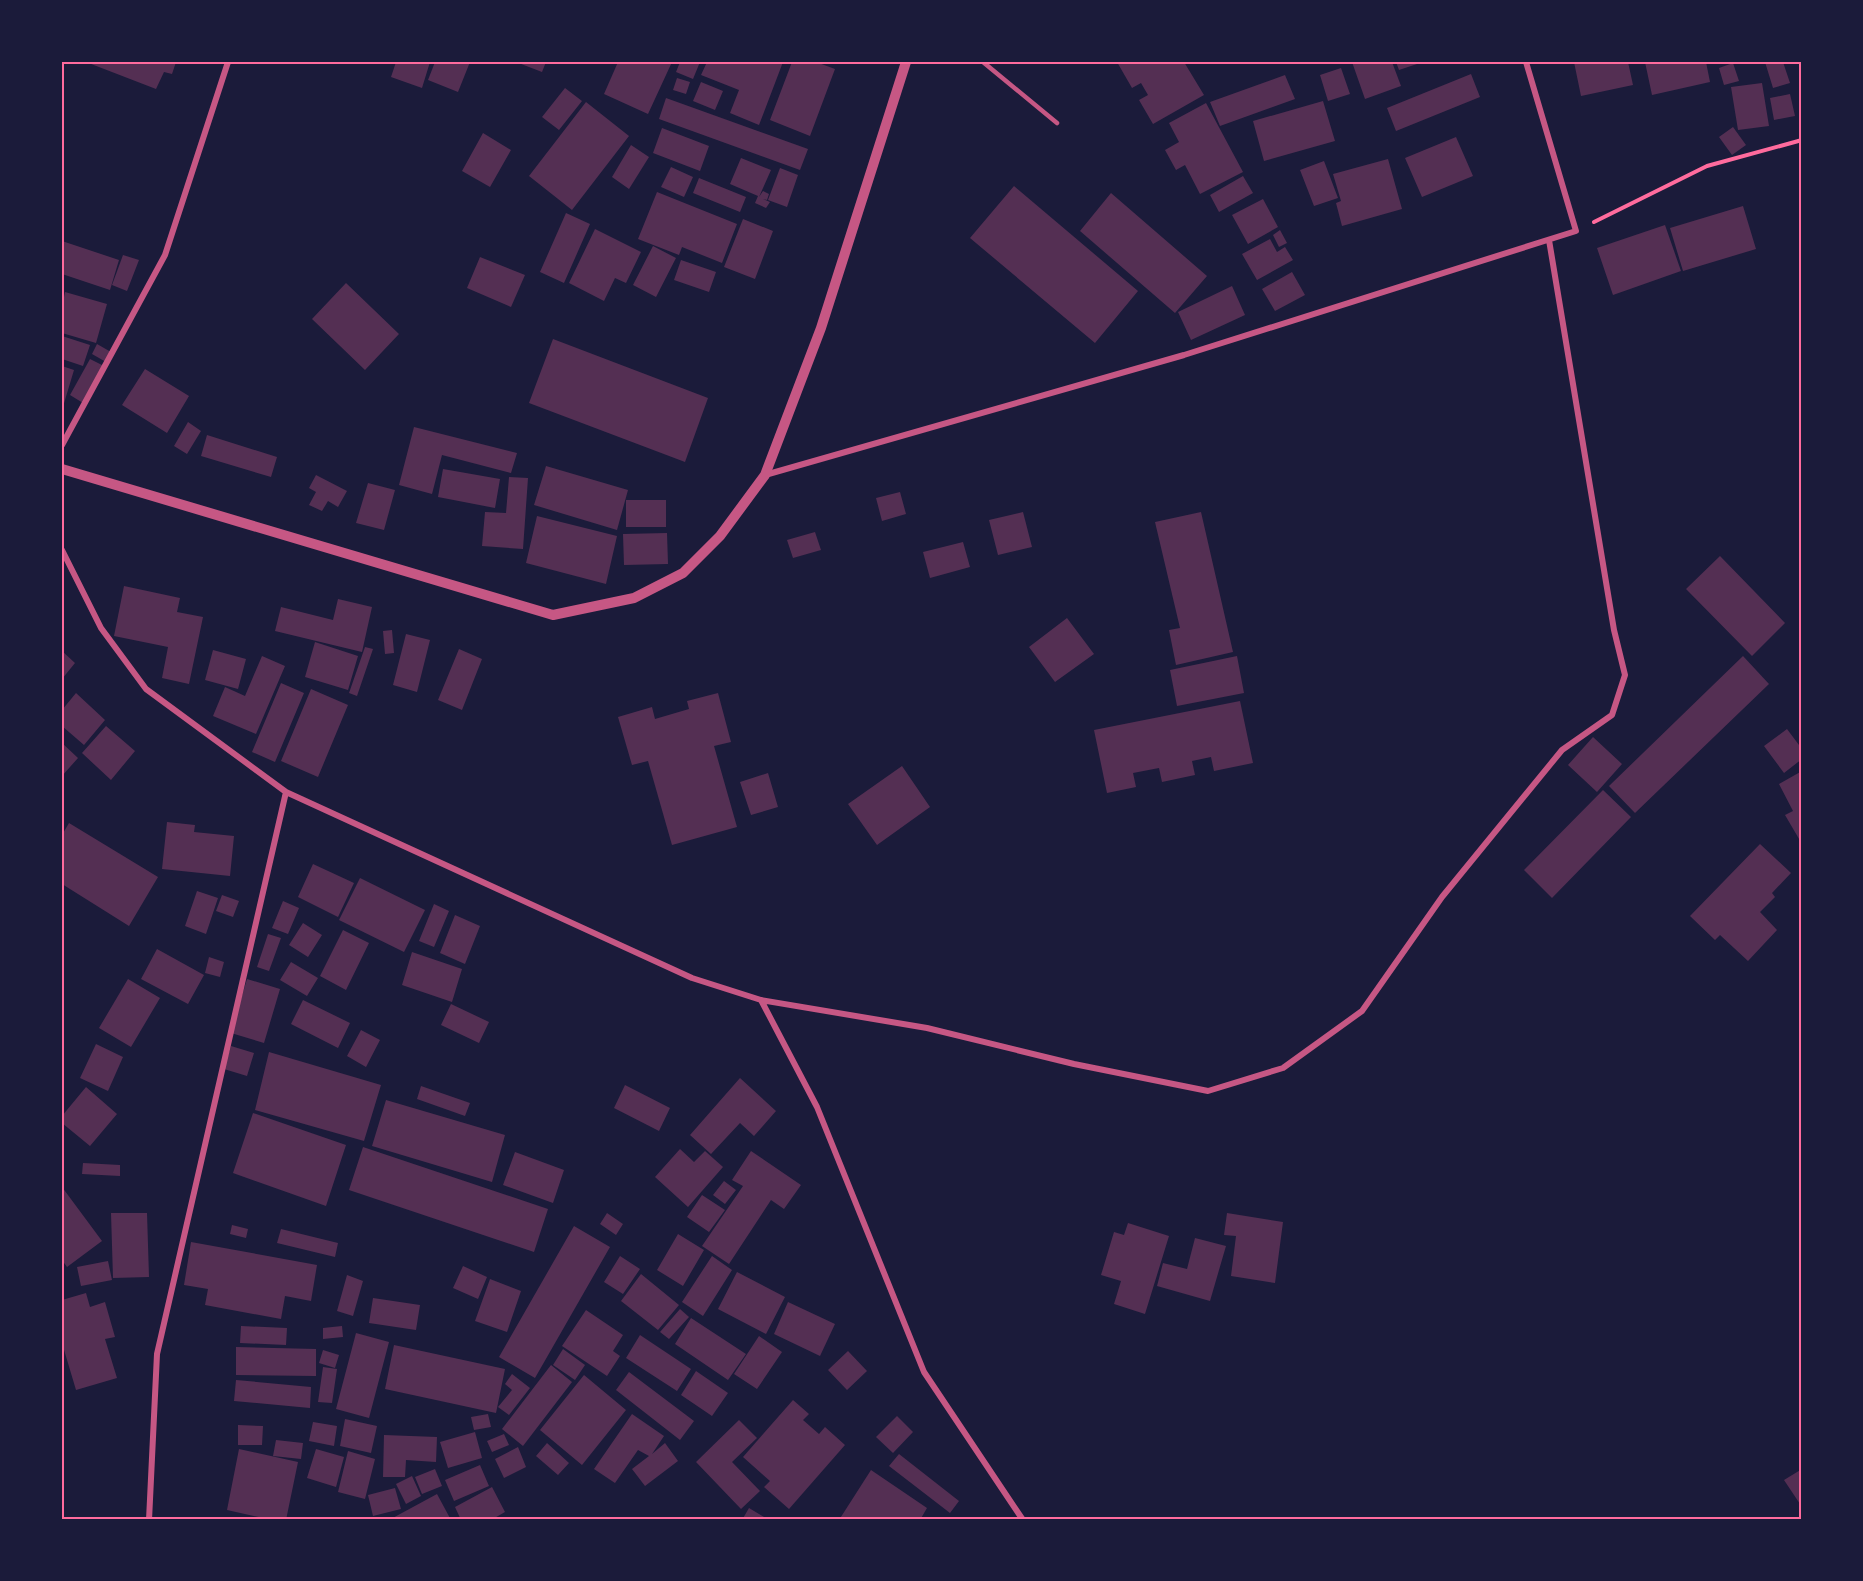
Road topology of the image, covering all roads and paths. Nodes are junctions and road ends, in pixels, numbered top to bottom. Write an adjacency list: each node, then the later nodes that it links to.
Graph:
1 (228, 62): 9 (street)
2 (906, 62): 11 (street)
3 (983, 62): 5 (lane)
4 (1526, 62): 7 (street)
5 (1057, 123)
6 (1802, 140): 7 (path)
7 (1576, 231): 8 (street)
8 (1549, 240): 11 (street); 14 (street)
9 (62, 445)
10 (62, 469): 11 (street)
11 (765, 476)
12 (62, 550): 13 (street)
13 (286, 792): 14 (street); 15 (street)
14 (761, 1000): 16 (street)
15 (149, 1520)
16 (1023, 1520)

